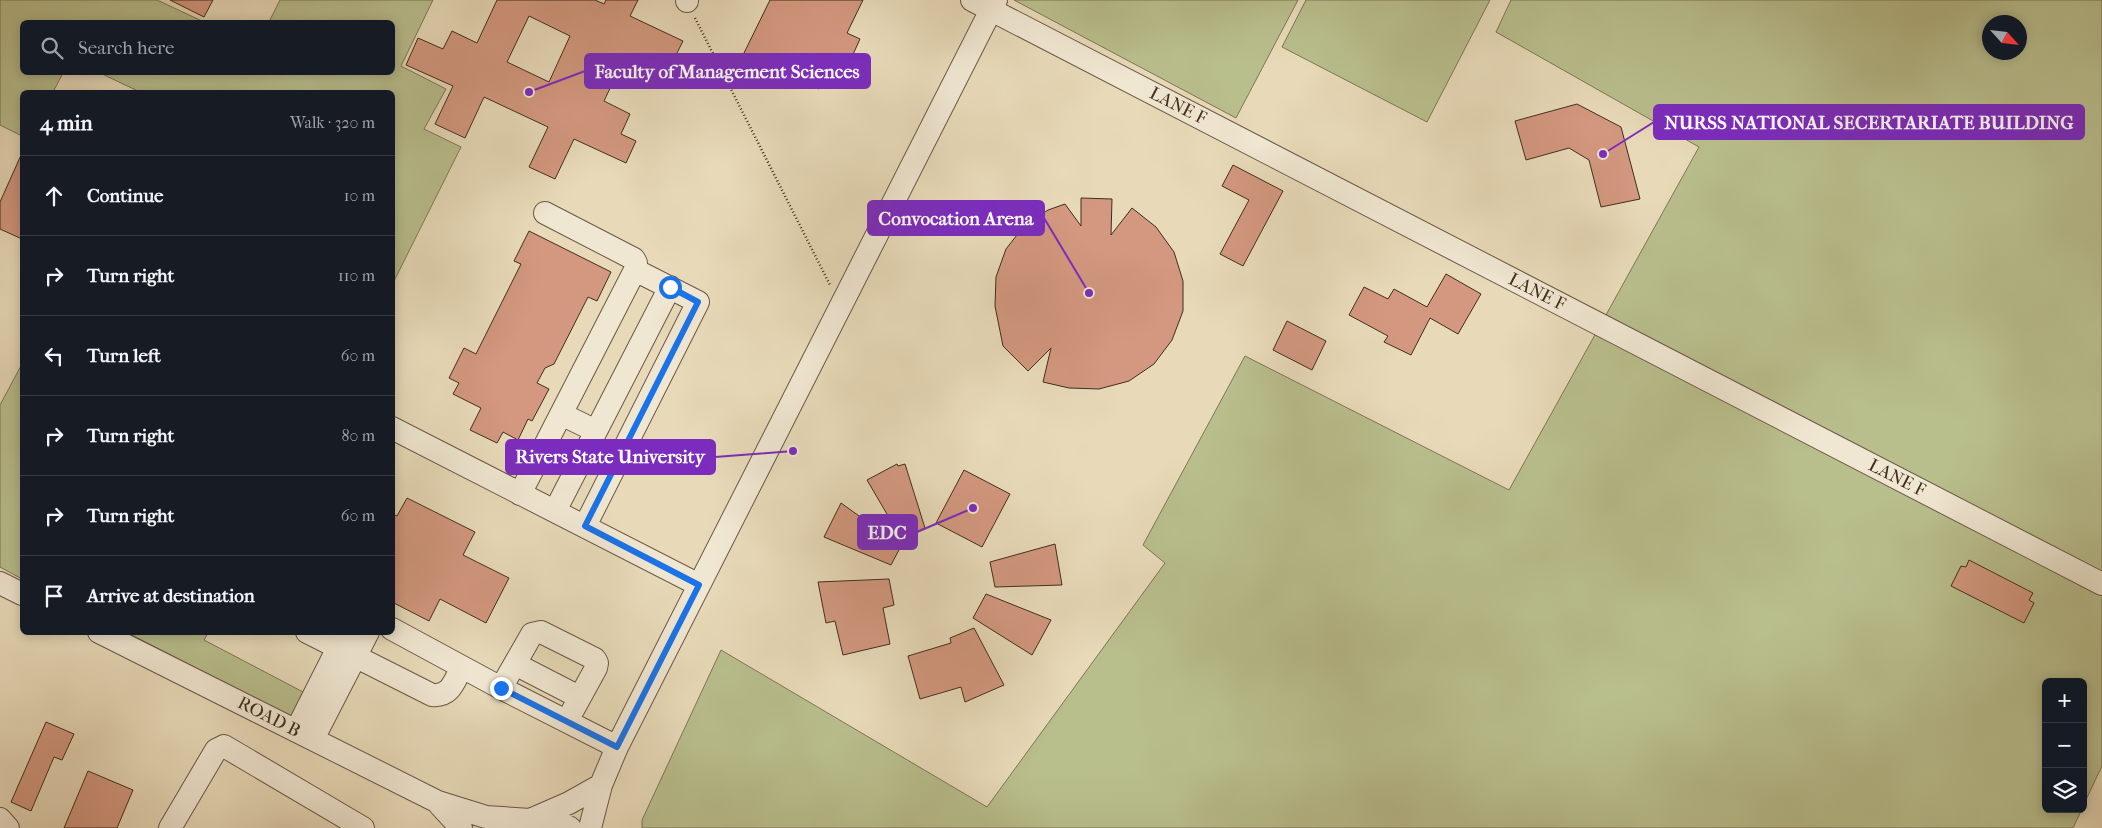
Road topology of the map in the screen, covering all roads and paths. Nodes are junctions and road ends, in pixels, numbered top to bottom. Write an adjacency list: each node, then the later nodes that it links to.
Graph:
1 (687, 0): 6 (path)
2 (986, 3): 6 (street); 14 (street, LANE F)
3 (545, 213): 4 (street)
4 (635, 270): 5 (street); 7 (street)
5 (670, 287): 9 (street); 12 (street)
6 (840, 307): 15 (street)
7 (560, 414): 9 (street); 10 (street)
8 (395, 430): 10 (street)
9 (596, 431): 11 (street)
10 (520, 494): 11 (street)
11 (555, 511): 12 (street)
12 (585, 526): 15 (street)
13 (0, 583): 16 (street)
14 (2102, 584)
15 (699, 585): 28 (street)
16 (20, 593)
17 (395, 631): 23 (street)
18 (106, 635): 27 (street, ROAD B)
19 (315, 635): 21 (street)
20 (363, 635): 21 (street)
21 (346, 646): 23 (street); 27 (street)
22 (516, 664): 24 (street); 25 (street); 25 (street)
23 (462, 667): 24 (street)
24 (501, 688): 26 (street)
25 (580, 698): 26 (street)
26 (567, 721): 28 (street)
27 (304, 735): 31 (street, ROAD B)
28 (617, 747): 29 (street)
29 (601, 785): 33 (street); 38 (street)
30 (0, 819): 34 (street)
31 (448, 819): 33 (street, ROAD B)
32 (340, 822): 35 (street); 36 (street)
33 (523, 824): 37 (street, ROAD B)
34 (8, 828)
35 (170, 828)
36 (363, 828)
37 (570, 828)
38 (590, 828)

